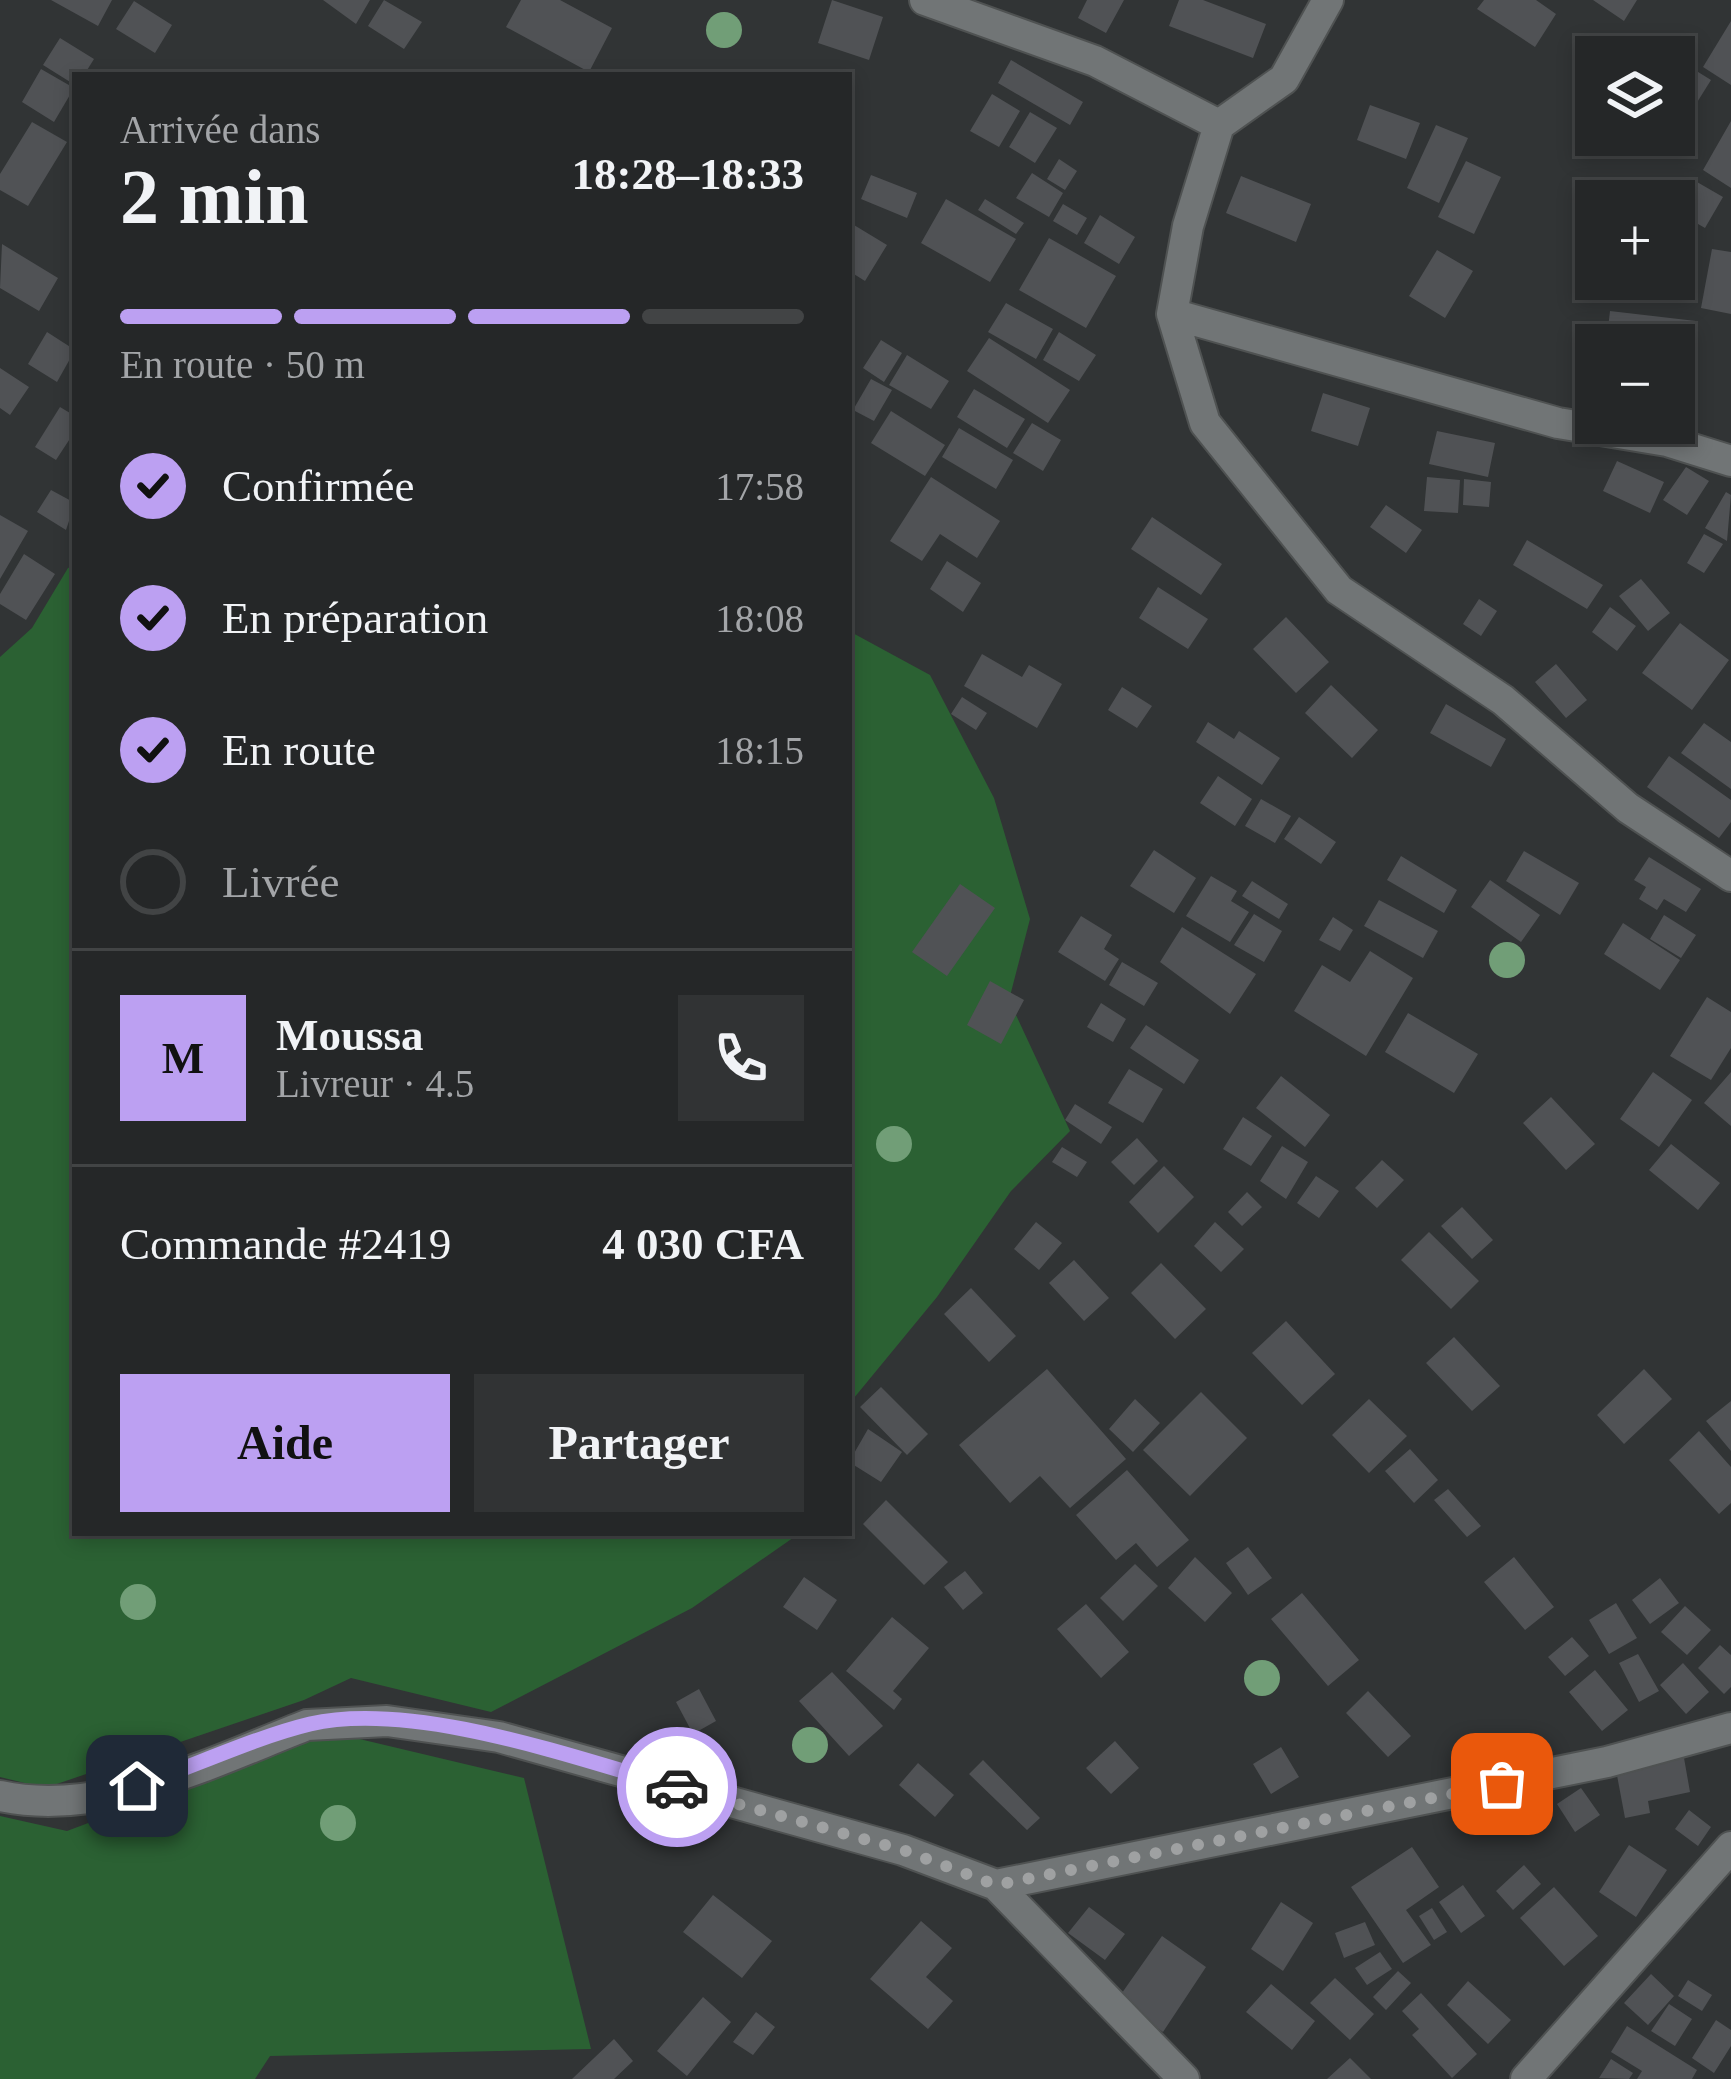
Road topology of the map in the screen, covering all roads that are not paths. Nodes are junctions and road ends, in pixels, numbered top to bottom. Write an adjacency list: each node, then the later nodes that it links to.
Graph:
1 (925, 0): 3 (street)
2 (1328, 0): 3 (street)
3 (1220, 125): 4 (street)
4 (1172, 314): 5 (street); 6 (street)
5 (1731, 461)
6 (1731, 876)
7 (1731, 1728): 10 (street)
8 (0, 1796): 10 (street)
9 (1731, 1846): 11 (street)
10 (996, 1885): 12 (street)
11 (1532, 2076)
12 (1184, 2079)

